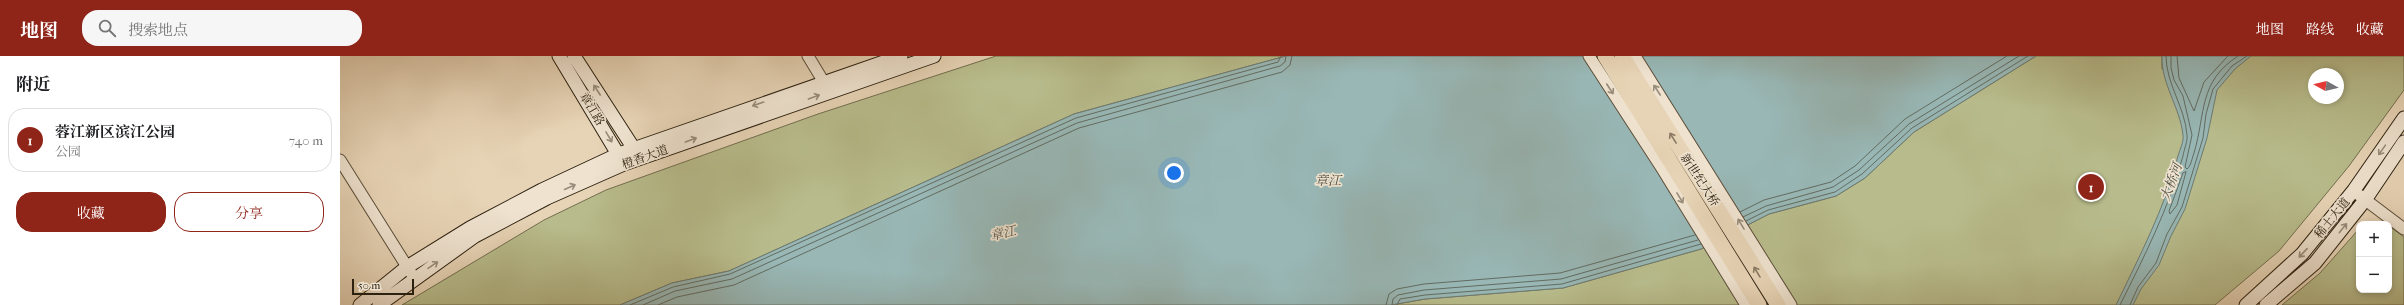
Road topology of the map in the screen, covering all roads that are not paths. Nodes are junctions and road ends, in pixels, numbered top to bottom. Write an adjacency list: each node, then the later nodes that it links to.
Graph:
1 (560, 56): 14 (main road, 章江路, one-way to 14)
2 (574, 56): 13 (main road, one-way to 2)
3 (808, 56): 10 (street)
4 (901, 56): 10 (main road, 橙香大道)
5 (934, 56): 10 (main road, 橙香大道)
6 (1589, 56): 22 (street, one-way to 22)
7 (1605, 56): 23 (highway, 新世纪大桥)
8 (1622, 56): 24 (highway, 新世纪大桥, one-way to 8)
9 (1636, 56): 25 (street, one-way to 9)
10 (827, 87): 13 (main road, 橙香大道)
11 (2404, 118): 16 (main road, 稀土大道, one-way to 16)
12 (2404, 142): 17 (main road, 稀土大道)
13 (637, 154): 14 (main road, 橙香大道)
14 (621, 159): 19 (main road, 橙香大道)
15 (340, 160): 19 (street)
16 (2354, 190): 17 (street); 26 (main road, 稀土大道, one-way to 26)
17 (2365, 200): 18 (street); 27 (main road, 稀土大道, one-way to 17)
18 (2404, 229)
19 (411, 272): 20 (main road, 橙香大道); 21 (main road, 橙香大道)
20 (360, 305)
21 (379, 305)
22 (1746, 305)
23 (1759, 305)
24 (1778, 305)
25 (1791, 305)
26 (2246, 305)
27 (2266, 305)

